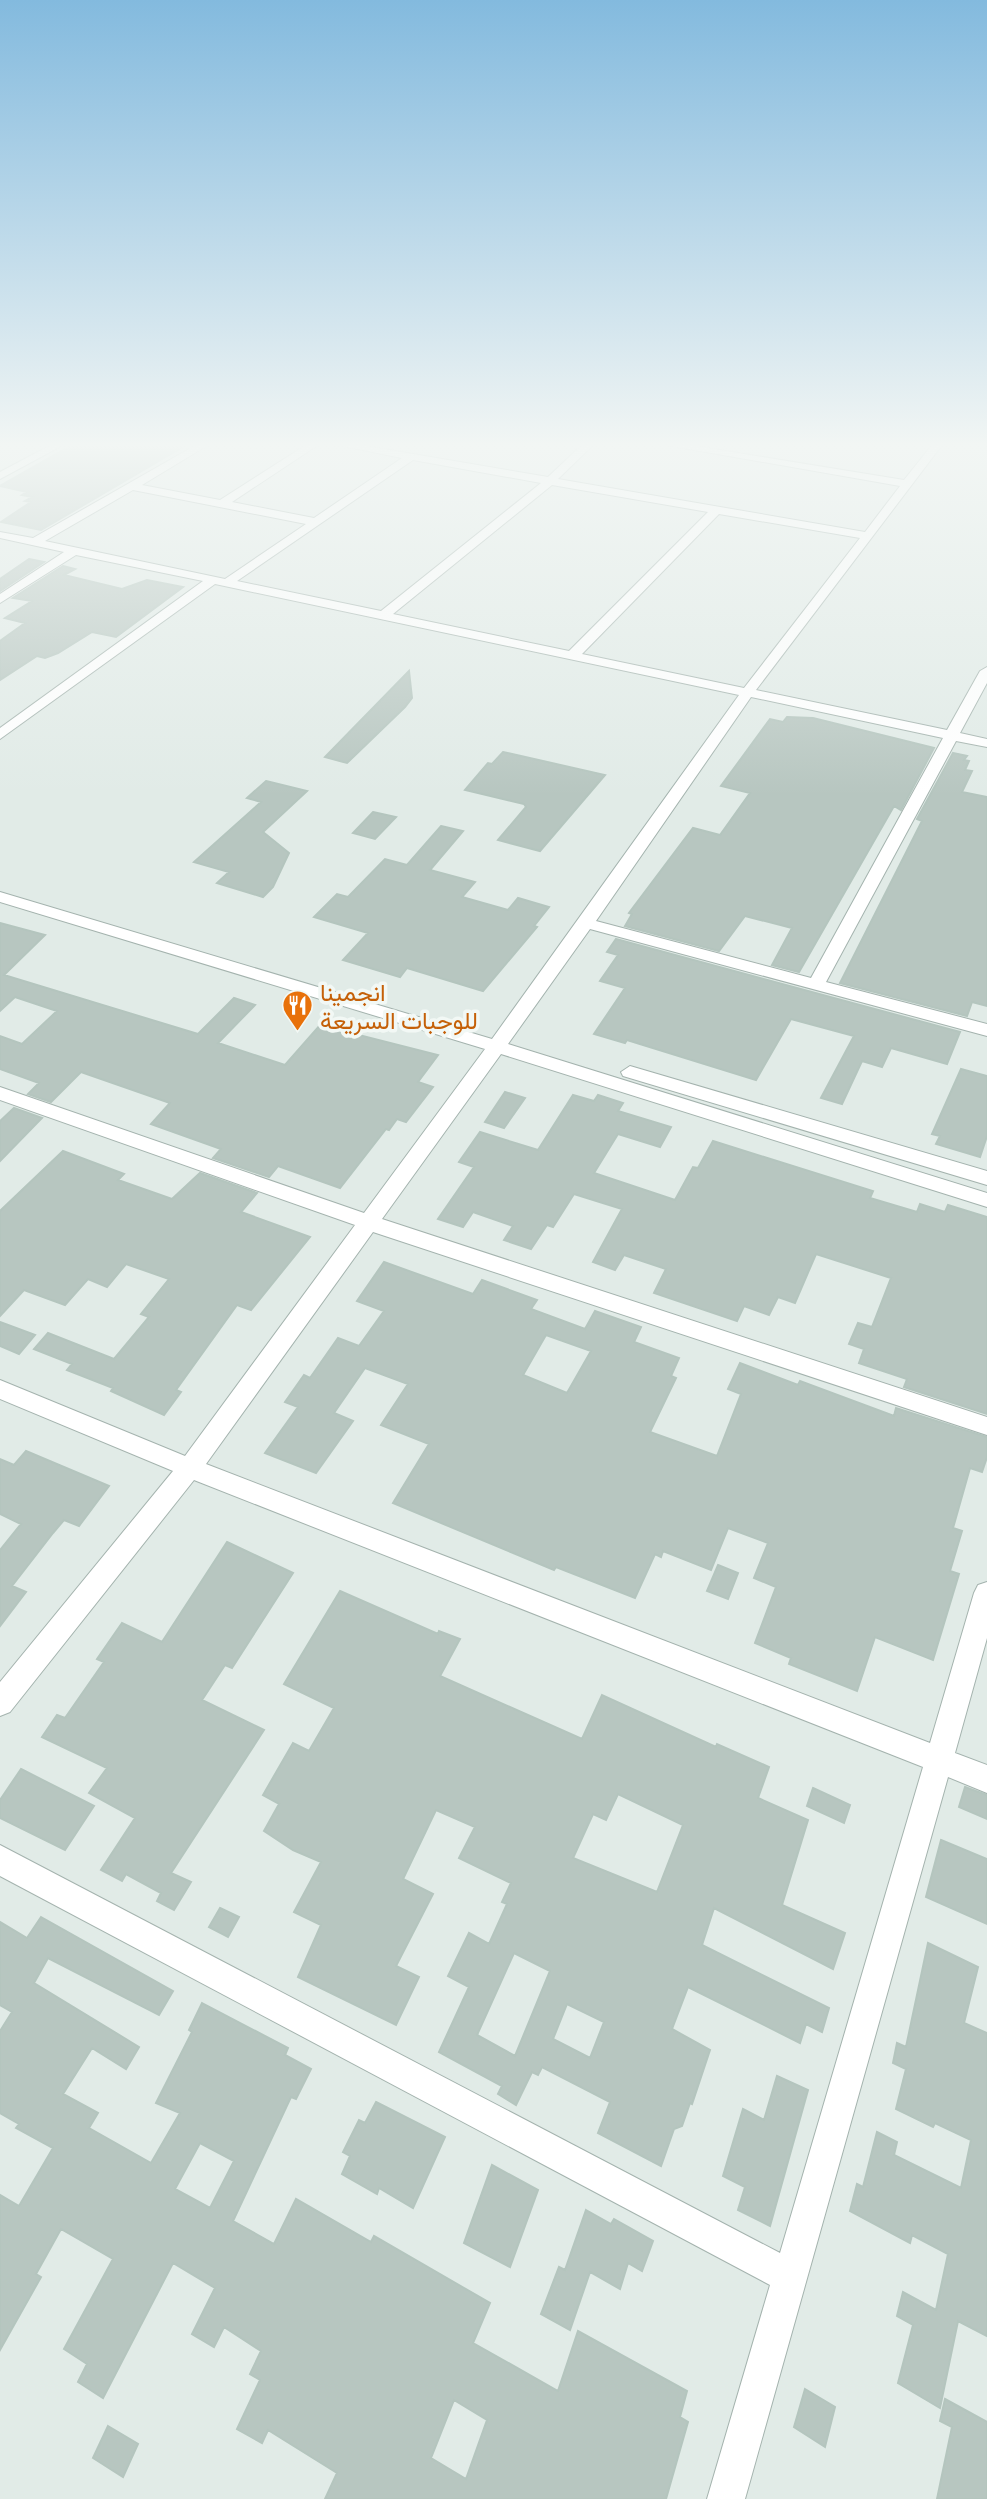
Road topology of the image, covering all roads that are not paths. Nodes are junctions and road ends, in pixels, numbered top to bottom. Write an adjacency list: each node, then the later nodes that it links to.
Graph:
1 (57, 562): 8 (street)
2 (126, 562): 7 (street)
3 (252, 562): 7 (street)
4 (450, 562): 9 (street)
5 (664, 562): 10 (street)
6 (848, 562): 12 (street)
7 (221, 581): 9 (street); 13 (street)
8 (0, 598)
9 (384, 615): 10 (street)
10 (574, 654): 12 (street)
11 (987, 671): 14 (street)
12 (748, 692): 14 (street); 18 (street)
13 (0, 735)
14 (949, 735): 15 (street); 19 (street)
15 (987, 743)
16 (0, 885): 21 (street)
17 (0, 897): 21 (street)
18 (586, 923): 19 (street); 21 (street)
19 (816, 984): 20 (street)
20 (987, 1030)
21 (499, 1041): 23 (street); 24 (street); 25 (street)
22 (0, 1093): 25 (street)
23 (987, 1178)
24 (987, 1199)
25 (370, 1223): 27 (street); 28 (street)
26 (0, 1389): 28 (street)
27 (987, 1426)
28 (191, 1468): 30 (street); 31 (street)
29 (987, 1593): 31 (street)
30 (0, 1703)
31 (937, 1759): 32 (street); 34 (street)
32 (987, 1779)
33 (0, 1860): 34 (street)
34 (789, 2276): 35 (street)
35 (726, 2499)

